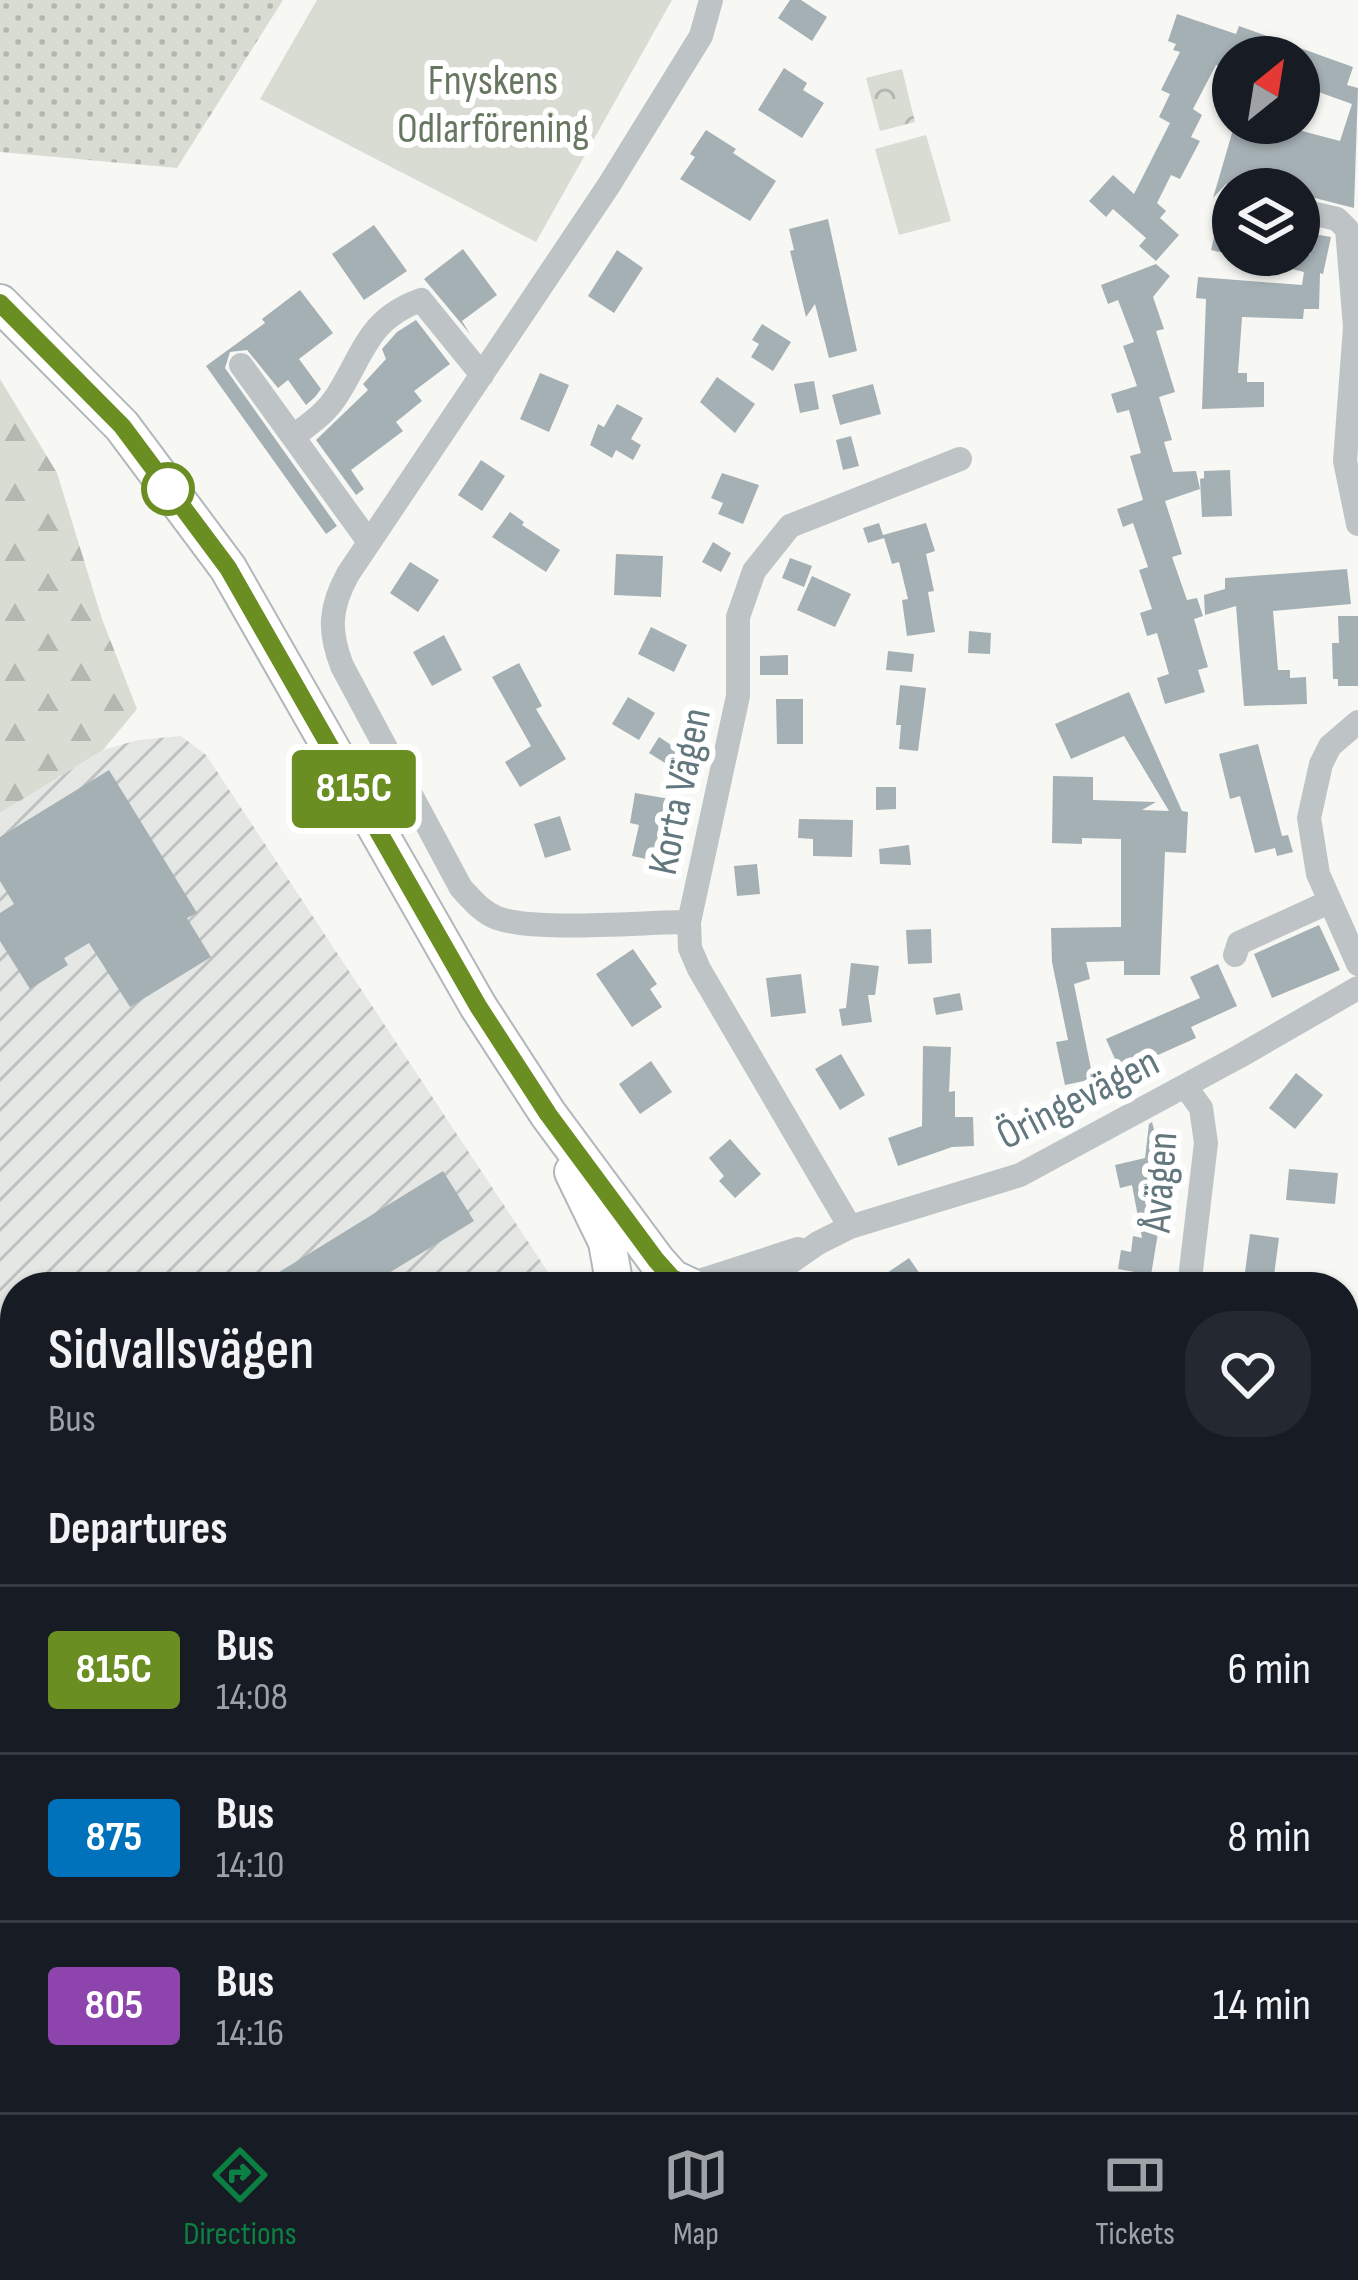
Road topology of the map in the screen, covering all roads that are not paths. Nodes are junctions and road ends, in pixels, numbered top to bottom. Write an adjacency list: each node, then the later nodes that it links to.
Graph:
1 (711, 0): 5 (street)
2 (1320, 215): 8 (street)
3 (0, 303): 17 (main road)
4 (241, 365): 6 (street)
5 (482, 375): 6 (street); 9 (street)
6 (294, 436): 9 (street)
7 (959, 459): 12 (street, Korta Vägen)
8 (1358, 524)
9 (369, 542): 12 (street)
10 (1358, 722): 11 (street)
11 (1328, 902): 13 (street); 14 (street)
12 (689, 922): 18 (street, Korta Vägen)
13 (1235, 955)
14 (1358, 964)
15 (1358, 988): 16 (street, Öringevägen)
16 (1185, 1086): 18 (street, Öringevägen); 24 (street, Åvägen)
17 (548, 1114): 20 (main road); 21 (main road)
18 (850, 1227): 19 (street, Öringevägen)
19 (818, 1243): 22 (street, Öringevägen); 23 (street, Öringevägen)
20 (612, 1272)
21 (663, 1272)
22 (715, 1272)
23 (776, 1272)
24 (1191, 1272)

